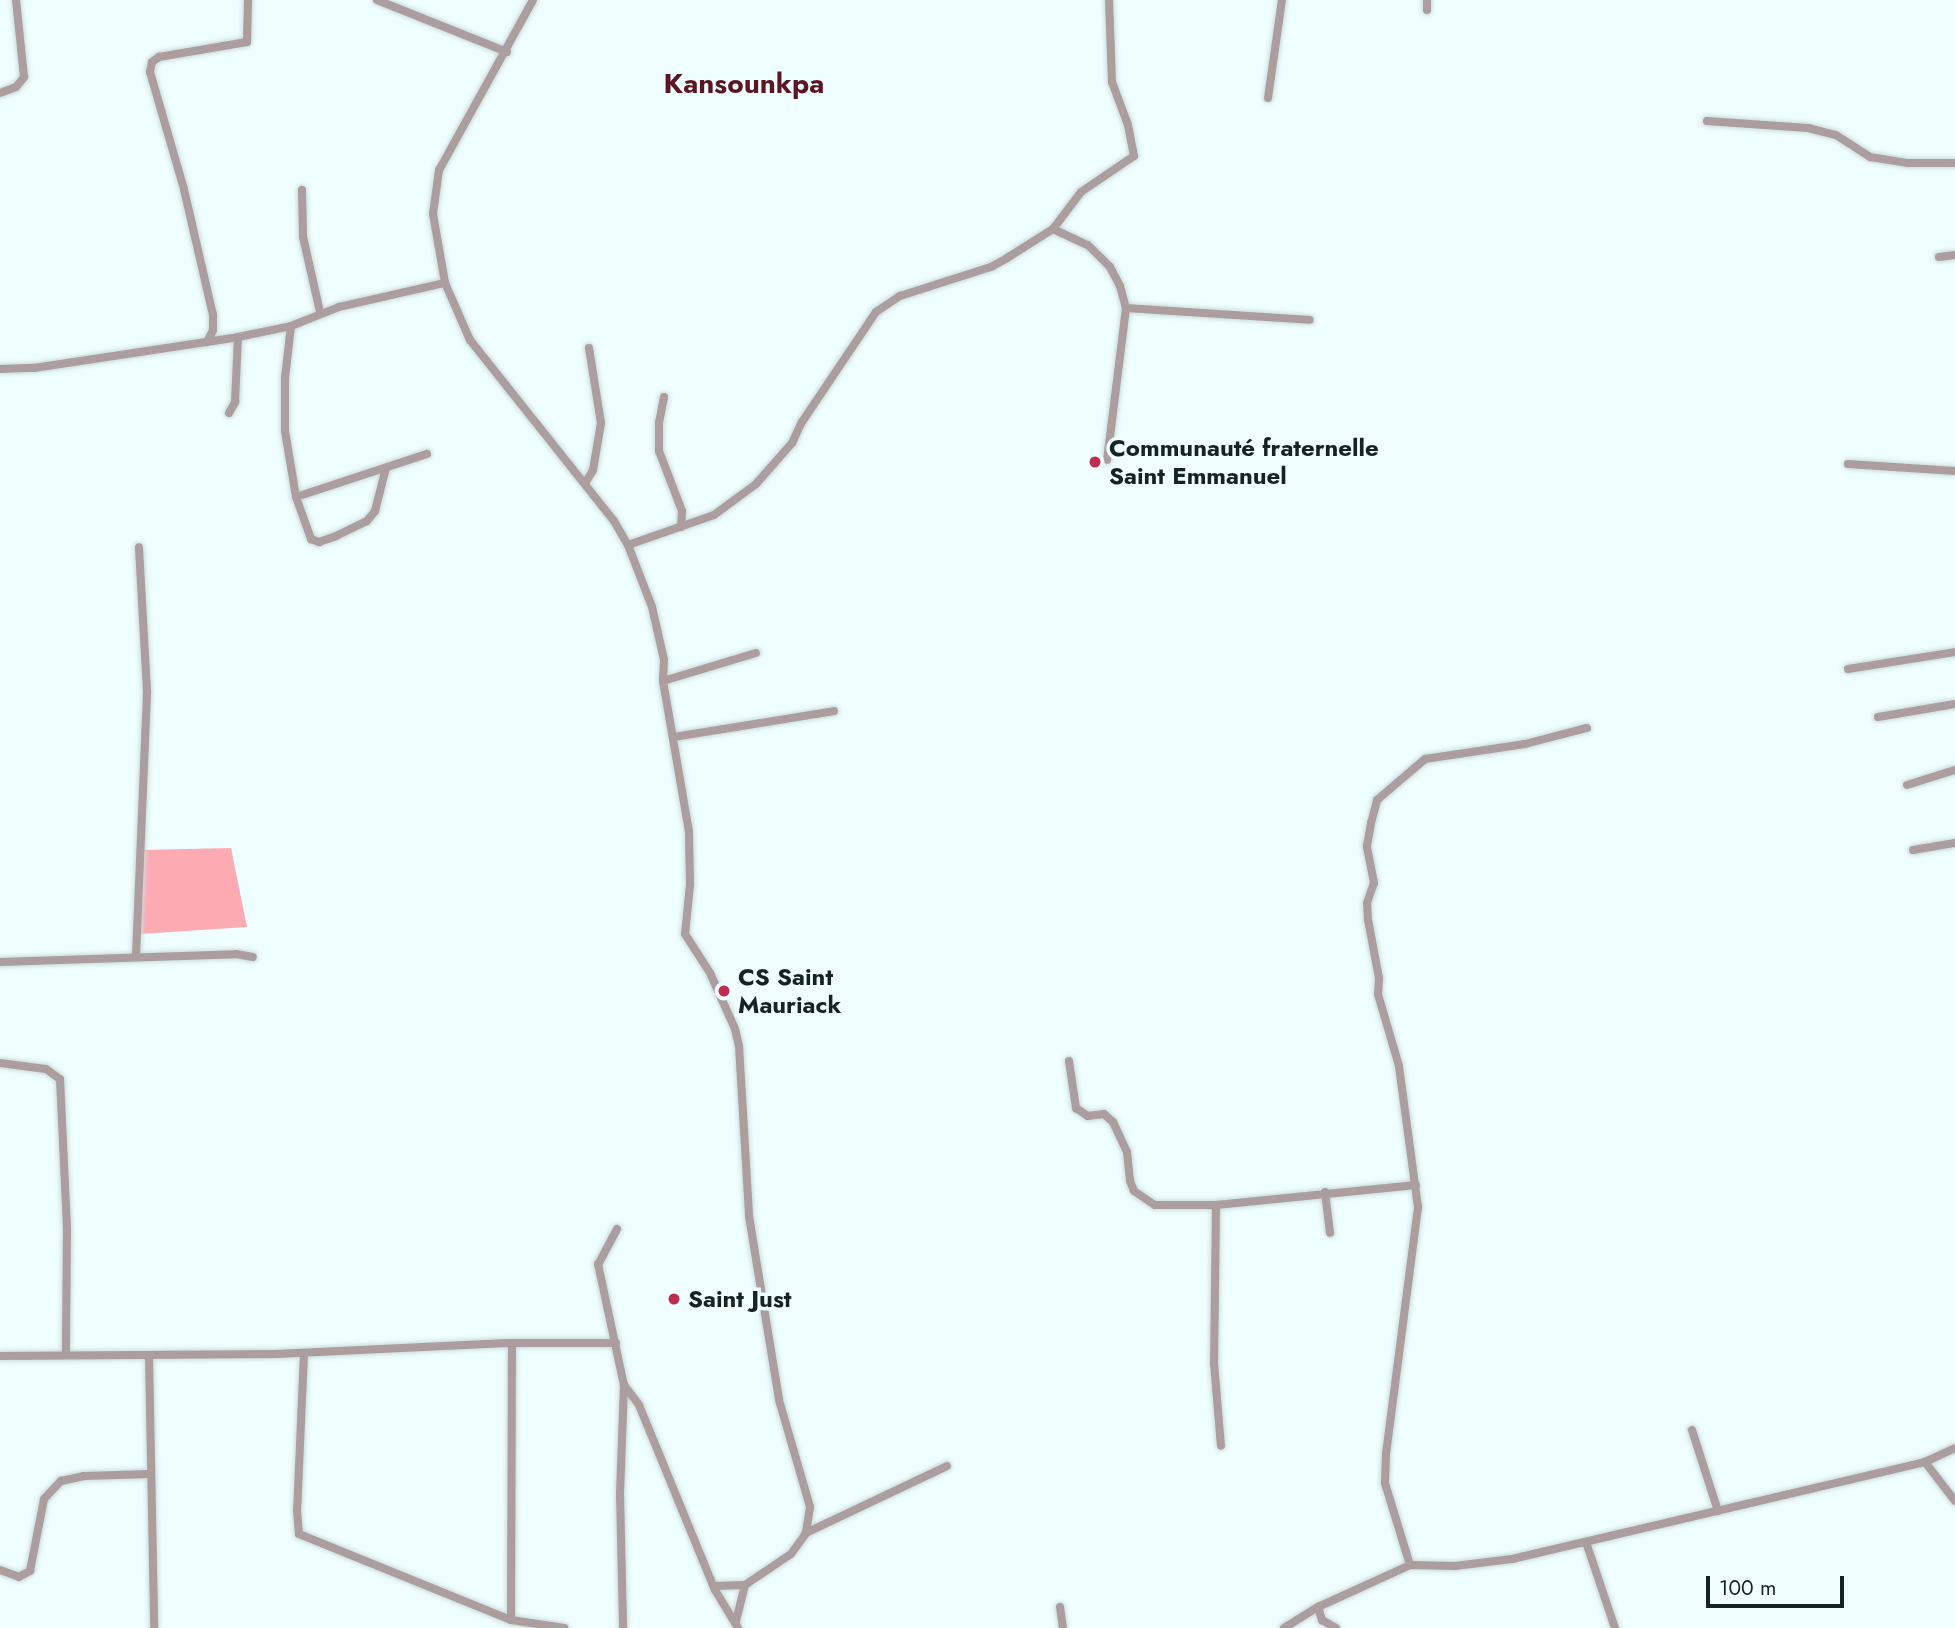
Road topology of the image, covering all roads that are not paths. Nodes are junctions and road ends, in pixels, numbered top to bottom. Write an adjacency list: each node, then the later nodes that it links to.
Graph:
1 (16, 0): 10 (street)
2 (248, 0): 24 (street)
3 (377, 0): 9 (street)
4 (533, 0): 9 (street)
5 (1109, 0): 15 (street)
6 (1282, 0): 11 (street)
7 (1427, 0): 8 (street)
8 (1427, 10)
9 (507, 52): 18 (street)
10 (0, 93)
11 (1268, 98)
12 (1707, 121): 13 (street)
13 (1955, 163)
14 (302, 190): 20 (street)
15 (1053, 229): 19 (street); 36 (street)
16 (1955, 255): 17 (street)
17 (1939, 257)
18 (445, 283): 20 (street); 34 (street)
19 (1126, 308): 21 (street); 30 (street)
20 (320, 313): 22 (street)
21 (1310, 320)
22 (291, 326): 23 (street); 35 (street)
23 (238, 337): 24 (street); 28 (street)
24 (207, 342): 26 (street)
25 (589, 348): 34 (street)
26 (0, 369)
27 (664, 397): 36 (street)
28 (229, 413)
29 (427, 454): 32 (street)
30 (1107, 460)
31 (1848, 464): 33 (street)
32 (386, 468): 35 (street); 35 (street)
33 (1955, 471)
34 (586, 482): 37 (street)
35 (296, 497)
36 (681, 527): 37 (street)
37 (628, 545): 42 (street)
38 (138, 547): 52 (street)
39 (1955, 652): 41 (street)
40 (756, 653): 42 (street)
41 (1848, 669)
42 (663, 681): 47 (street)
43 (1955, 704): 45 (street)
44 (834, 711): 47 (street)
45 (1878, 718)
46 (1587, 728): 57 (street)
47 (674, 737): 77 (street)
48 (1955, 770): 49 (street)
49 (1907, 785)
50 (1955, 843): 51 (street)
51 (1913, 850)
52 (136, 956): 53 (street); 54 (street)
53 (253, 957)
54 (0, 962)
55 (1069, 1061): 59 (street)
56 (0, 1063): 65 (street)
57 (1416, 1185): 58 (street); 79 (street)
58 (1325, 1192): 59 (street); 61 (street)
59 (1216, 1205): 70 (street)
60 (617, 1229): 63 (street)
61 (1330, 1233)
62 (512, 1343): 63 (street); 64 (street); 85 (street)
63 (616, 1343): 68 (street)
64 (304, 1353): 67 (street); 85 (street)
65 (65, 1354): 66 (street); 67 (street)
66 (0, 1356)
67 (149, 1356): 74 (street)
68 (624, 1385): 82 (street); 89 (street)
69 (1692, 1430): 76 (street)
70 (1221, 1446)
71 (1955, 1448): 72 (street)
72 (1925, 1462): 75 (street); 76 (street)
73 (947, 1466): 77 (street)
74 (150, 1475): 80 (street); 87 (street)
75 (1955, 1501)
76 (1718, 1511): 78 (street)
77 (806, 1533): 81 (street)
78 (1586, 1542): 79 (street); 93 (street)
79 (1410, 1565): 84 (street)
80 (0, 1570)
81 (744, 1585): 82 (street); 86 (street)
82 (714, 1586): 86 (street)
83 (1060, 1606): 90 (street)
84 (1318, 1608): 91 (street); 92 (street)
85 (511, 1619): 88 (street)
86 (737, 1624)
87 (154, 1628)
88 (564, 1628)
89 (623, 1628)
90 (1063, 1628)
91 (1284, 1628)
92 (1336, 1628)
93 (1615, 1628)

